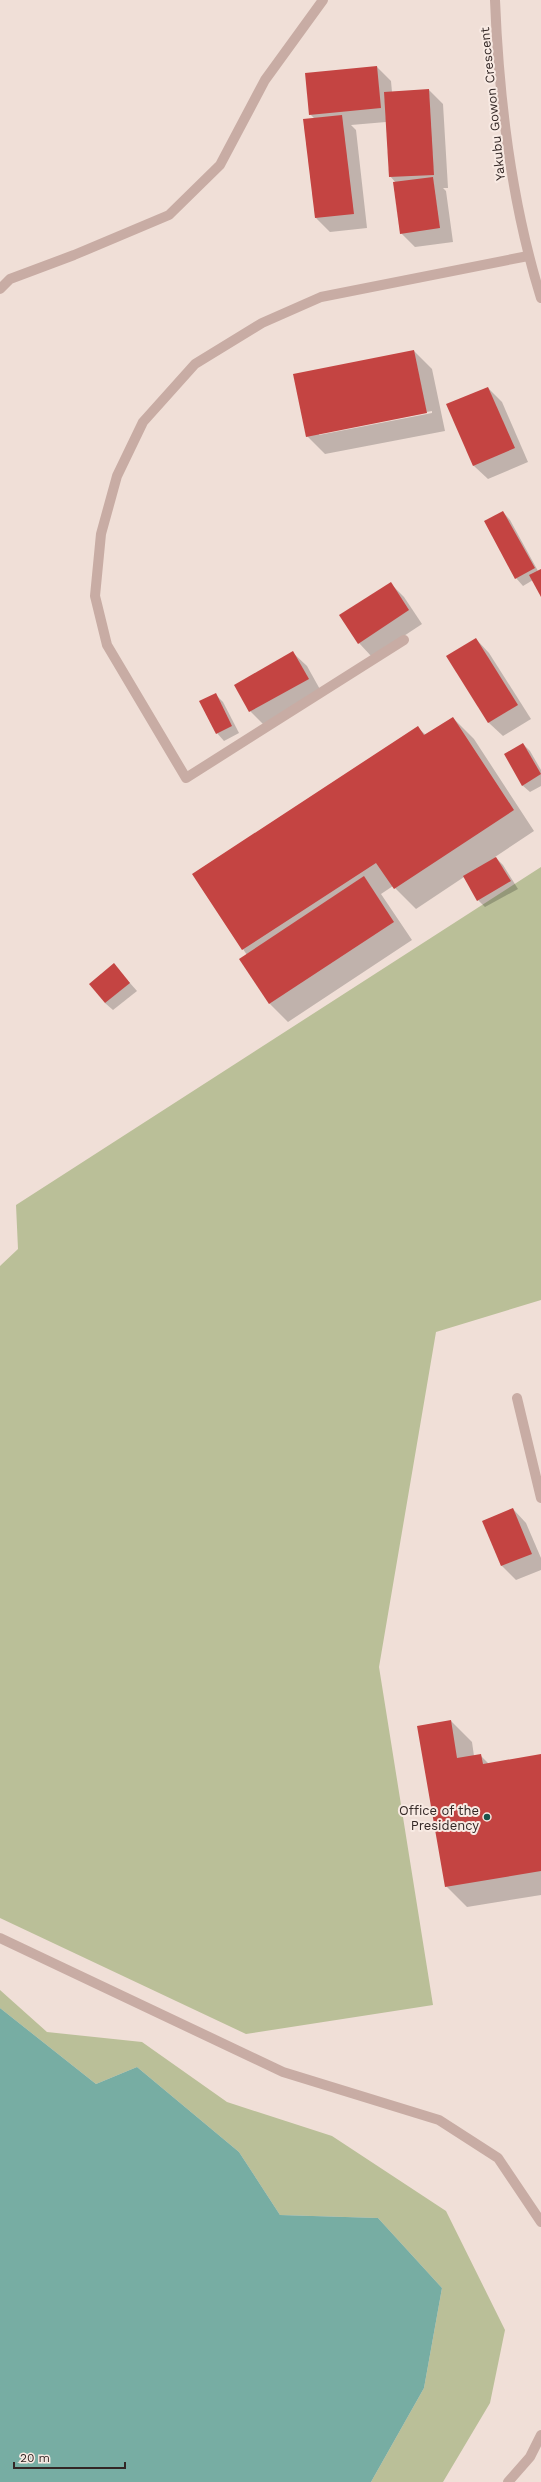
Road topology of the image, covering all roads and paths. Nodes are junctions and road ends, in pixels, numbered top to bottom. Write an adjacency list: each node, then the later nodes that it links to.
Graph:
1 (323, 0): 4 (street)
2 (495, 0): 3 (street, Yakubu Gowon Crescent)
3 (528, 256): 5 (street, Yakubu Gowon Crescent); 6 (street)
4 (0, 289)
5 (541, 298)
6 (404, 640)
7 (517, 1398): 8 (street)
8 (541, 1498)
9 (0, 1938): 10 (street)
10 (541, 2222)
11 (541, 2435): 12 (street)
12 (508, 2482)

